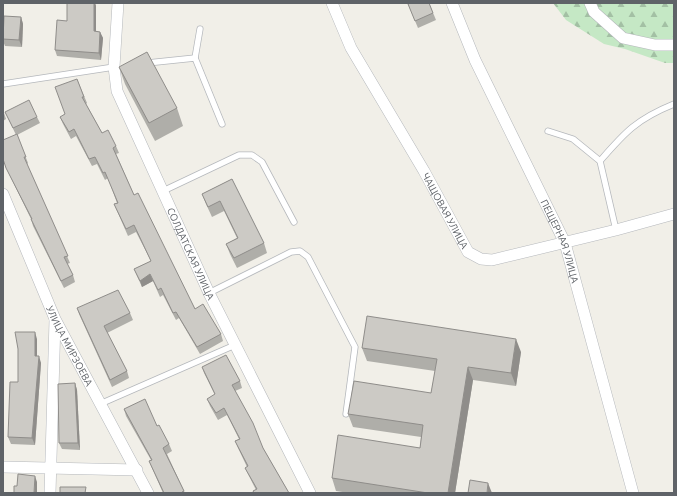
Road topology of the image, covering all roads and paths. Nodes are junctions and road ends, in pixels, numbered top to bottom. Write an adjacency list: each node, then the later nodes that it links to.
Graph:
1 (118, 3): 9 (street, СОЛДАТСКАЯ УЛИЦА)
2 (332, 3): 20 (street, ЧАЩОВАЯ УЛИЦА)
3 (452, 3): 20 (street, ПЕЩЕРНАЯ УЛИЦА)
4 (590, 3): 6 (street)
5 (200, 29): 7 (lane)
6 (674, 45)
7 (195, 58): 8 (lane); 12 (lane)
8 (143, 64)
9 (118, 66): 10 (lane); 15 (street, СОЛДАТСКАЯ УЛИЦА)
10 (3, 84)
11 (674, 104): 14 (lane)
12 (222, 124)
13 (548, 131): 14 (lane)
14 (600, 161): 19 (lane)
15 (164, 191): 18 (lane); 21 (street, СОЛДАТСКАЯ УЛИЦА)
16 (3, 194): 22 (street, УЛИЦА МИРЗОЕВА)
17 (674, 214): 19 (street, ЧАЩОВАЯ УЛИЦА)
18 (294, 222)
19 (616, 230): 20 (street, ЧАЩОВАЯ УЛИЦА)
20 (565, 243): 32 (street, ПЕЩЕРНАЯ УЛИЦА)
21 (209, 293): 23 (street, СОЛДАТСКАЯ УЛИЦА); 25 (lane)
22 (55, 319): 24 (street, УЛИЦА МИРЗОЕВА); 27 (street)
23 (235, 345): 24 (lane); 31 (street, СОЛДАТСКАЯ УЛИЦА)
24 (100, 404): 28 (street, УЛИЦА МИРЗОЕВА)
25 (346, 414)
26 (3, 467): 27 (street)
27 (51, 470): 28 (street); 29 (street)
28 (137, 470): 30 (street, УЛИЦА МИРЗОЕВА)
29 (50, 493)
30 (148, 493)
31 (310, 493)
32 (633, 493)

